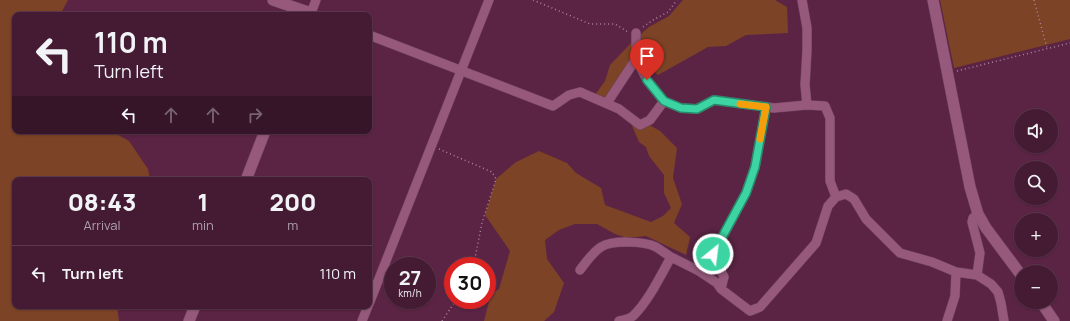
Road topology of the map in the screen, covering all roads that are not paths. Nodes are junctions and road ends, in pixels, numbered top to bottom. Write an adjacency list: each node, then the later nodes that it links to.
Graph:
1 (272, 0): 6 (street)
2 (316, 0): 7 (street)
3 (489, 0): 11 (street)
4 (802, 0): 14 (street)
5 (933, 0): 19 (street)
6 (306, 12)
7 (313, 12)
8 (636, 33): 10 (street)
9 (372, 36): 11 (street)
10 (636, 59): 12 (street); 13 (street)
11 (461, 70): 13 (street); 26 (street)
12 (664, 101): 13 (street); 15 (street)
13 (607, 103)
14 (807, 105): 15 (street); 18 (street)
15 (766, 107): 25 (street)
16 (264, 134): 17 (street)
17 (247, 177)
18 (836, 197): 23 (street); 25 (street)
19 (978, 214): 21 (street); 24 (street)
20 (671, 257): 22 (street); 25 (street); 32 (street)
21 (1014, 266)
22 (580, 270)
23 (956, 272): 24 (street); 33 (street)
24 (977, 275): 34 (street)
25 (721, 289)
26 (372, 297)
27 (194, 309): 30 (street)
28 (367, 309): 31 (street)
29 (1046, 309): 35 (street)
30 (189, 321)
31 (362, 321)
32 (619, 321)
33 (947, 321)
34 (1004, 321)
35 (1054, 321)

